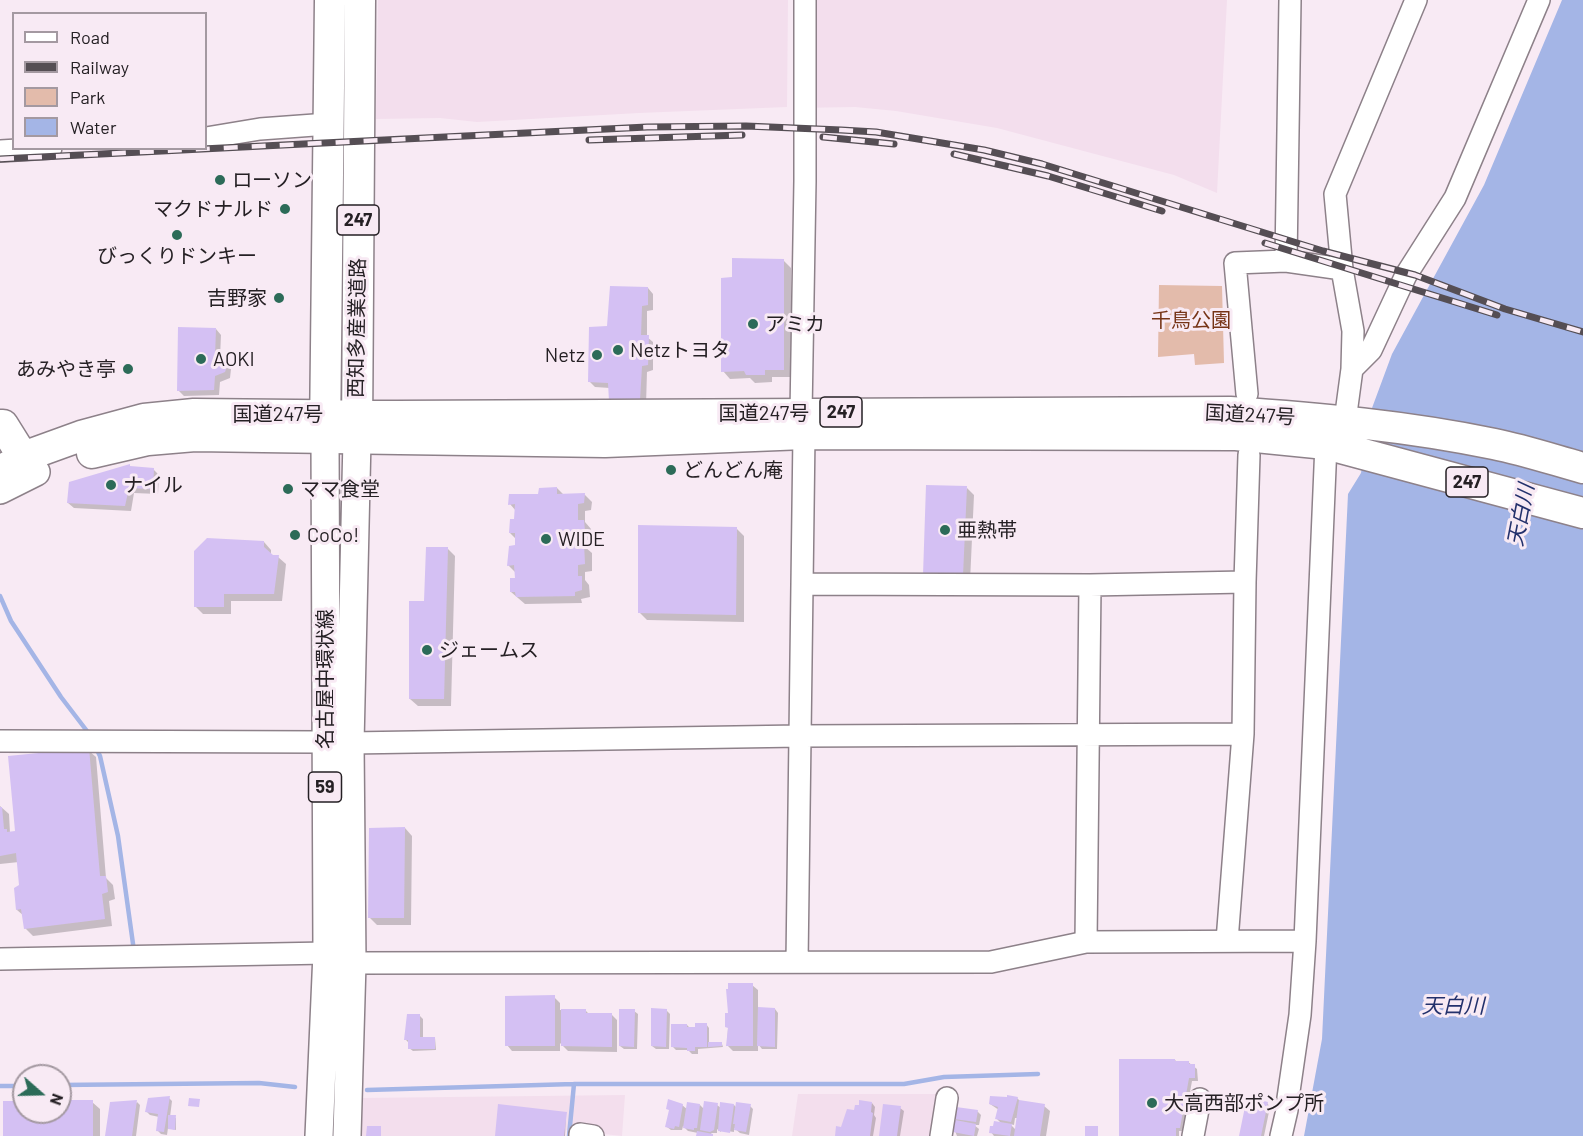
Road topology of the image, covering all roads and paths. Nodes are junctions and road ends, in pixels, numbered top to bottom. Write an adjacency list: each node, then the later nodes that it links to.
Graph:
1 (330, 0): 7 (highway, 西知多産業道路 / 247)
2 (360, 0): 19 (highway, 西知多産業道路 / 247)
3 (805, 0): 16 (street)
4 (1290, 0): 11 (street)
5 (1416, 0): 12 (street)
6 (1539, 0): 13 (street)
7 (328, 124): 8 (street); 18 (highway, 西知多産業道路 / 247)
8 (207, 138)
9 (17, 150): 10 (street)
10 (0, 151)
11 (1286, 261): 12 (street); 14 (street)
12 (1342, 269): 13 (street)
13 (1352, 369): 15 (street)
14 (1247, 394)
15 (1351, 422): 16 (highway, 国道247号 / 247); 23 (highway, 国道247号 / 247)
16 (802, 423): 19 (highway, 国道247号 / 247); 20 (highway, 国道247号 / 247); 27 (street)
17 (0, 425): 22 (highway)
18 (325, 426): 19 (highway, 国道247号 / 247); 22 (highway, 国道247号 / 247); 33 (main road, 名古屋中環状線 / 59)
19 (357, 427): 33 (main road, 名古屋中環状線 / 59)
20 (1338, 448): 25 (highway, 国道247号 / 247); 35 (street)
21 (1249, 455): 26 (street)
22 (20, 466): 24 (main road)
23 (1583, 468)
24 (0, 490)
25 (1583, 513)
26 (1245, 582): 28 (street); 29 (street)
27 (802, 584): 28 (street); 31 (street)
28 (1090, 585): 30 (street)
29 (1243, 734): 30 (street); 34 (street)
30 (1088, 735): 31 (street); 36 (street)
31 (800, 736): 33 (street); 39 (street)
32 (0, 741): 33 (street)
33 (337, 742): 37 (main road, 名古屋中環状線 / 59); 40 (main road, 名古屋中環状線 / 59)
34 (1227, 941): 35 (street); 36 (street)
35 (1305, 941): 49 (street)
36 (1086, 942): 39 (street)
37 (327, 953): 38 (street); 43 (main road, 名古屋中環状線 / 59)
38 (0, 959)
39 (797, 962): 40 (street)
40 (352, 963): 44 (main road, 名古屋中環状線 / 59)
41 (947, 1098): 47 (street)
42 (1200, 1099): 48 (street)
43 (319, 1136)
44 (347, 1136)
45 (580, 1136): 46 (street)
46 (593, 1136)
47 (941, 1136)
48 (1193, 1136)
49 (1281, 1136)

